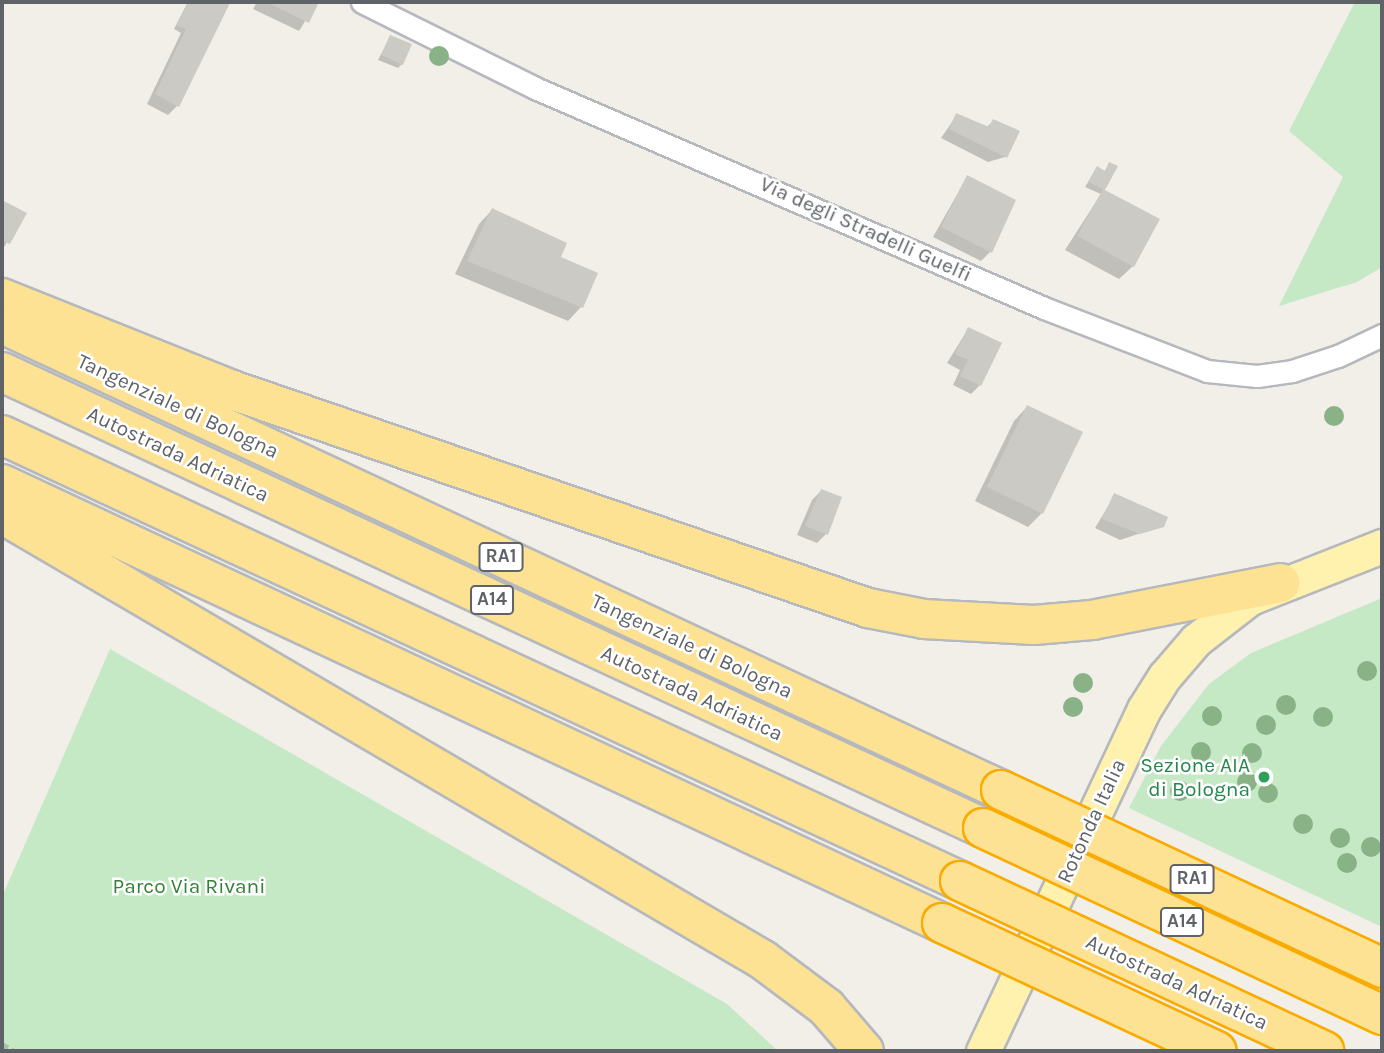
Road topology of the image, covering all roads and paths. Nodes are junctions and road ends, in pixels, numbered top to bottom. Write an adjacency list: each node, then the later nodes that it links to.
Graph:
1 (362, 2): 4 (street, Via degli Stradelli Guelfi)
2 (2, 299): 10 (highway)
3 (2, 324): 11 (highway, Tangenziale di Bologna / RA1, bridge)
4 (1382, 335)
5 (2, 372): 12 (highway, Autostrada Adriatica / A14, bridge)
6 (2, 435): 18 (highway, Autostrada Adriatica, bridge)
7 (2, 484): 17 (highway, bridge)
8 (2, 514): 15 (highway)
9 (1382, 546): 10 (main road, Rotonda Italia)
10 (1280, 583): 16 (main road, Rotonda Italia)
11 (1382, 968)
12 (1382, 1015)
13 (2, 1044): 14 (path)
14 (14, 1051)
15 (864, 1051)
16 (983, 1051)
17 (1217, 1051)
18 (1324, 1051)

